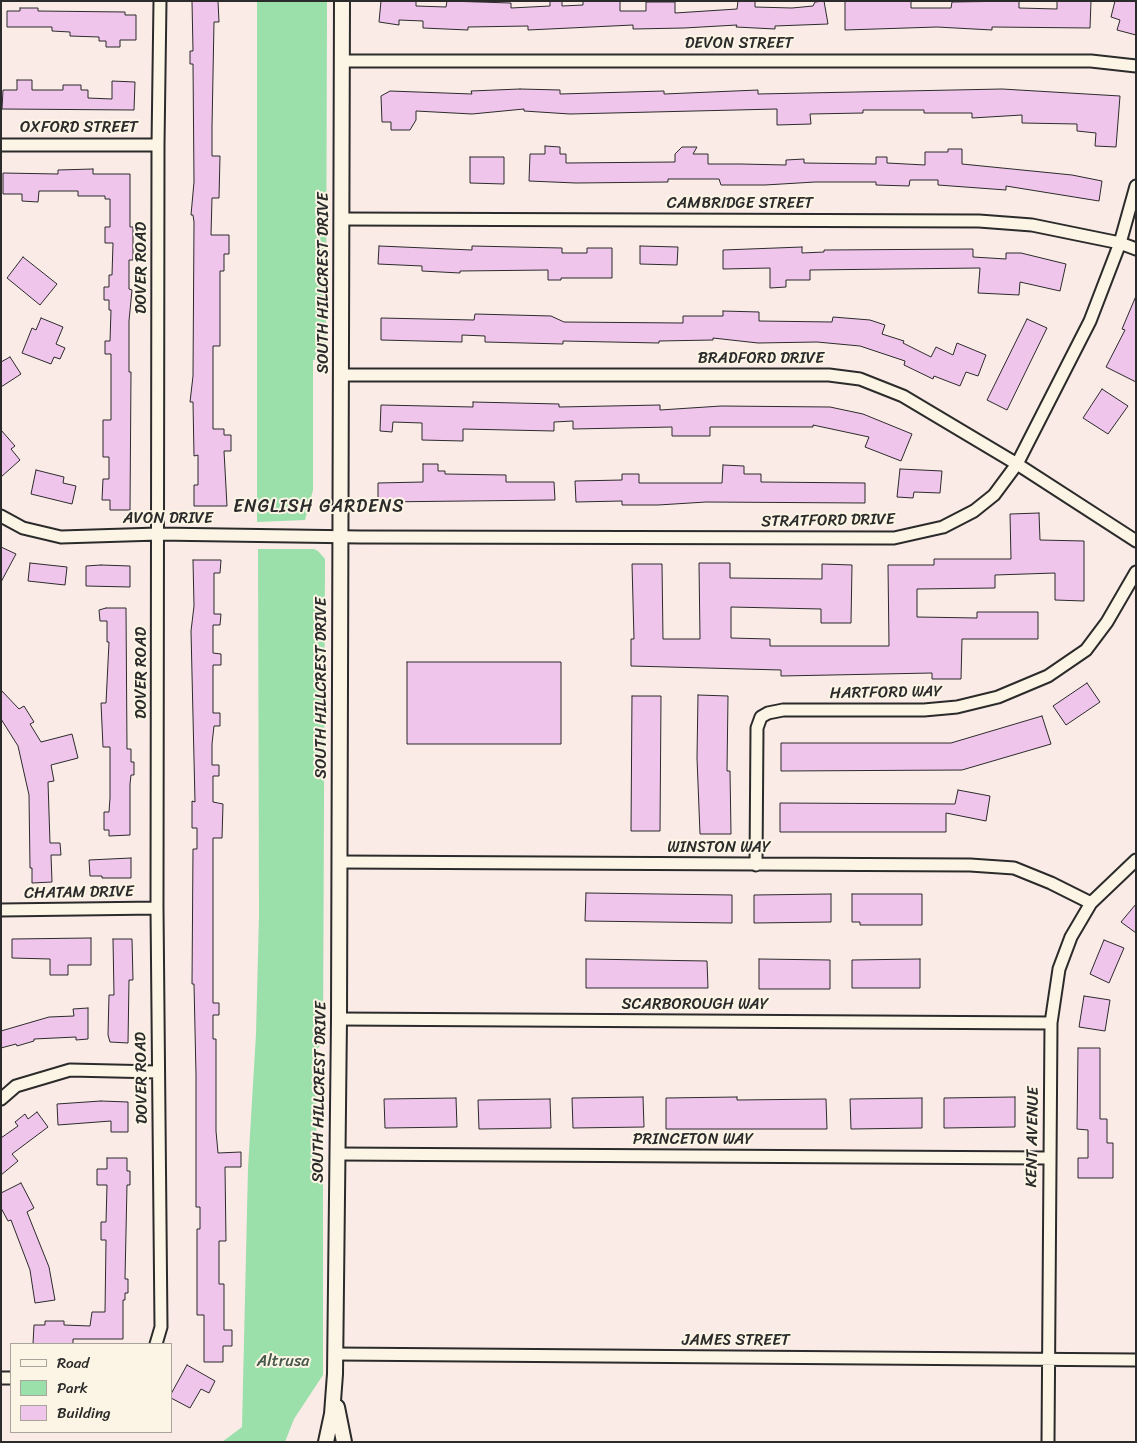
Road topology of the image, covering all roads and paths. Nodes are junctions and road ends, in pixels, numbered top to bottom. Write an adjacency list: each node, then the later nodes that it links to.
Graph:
1 (160, 1): 6 (street, DOVER ROAD)
2 (342, 1): 3 (street, SOUTH HILLCREST DRIVE)
3 (341, 61): 4 (street, DEVON STREET); 8 (street, SOUTH HILLCREST DRIVE)
4 (1136, 66)
5 (1, 145): 6 (street, OXFORD STREET)
6 (158, 145): 14 (street, DOVER ROAD)
7 (1136, 186): 9 (street, STRATFORD DRIVE)
8 (341, 219): 9 (street, CAMBRIDGE STREET); 11 (street, SOUTH HILLCREST DRIVE)
9 (1120, 243): 10 (street, CAMBRIDGE STREET); 12 (street, STRATFORD DRIVE)
10 (1136, 249)
11 (341, 375): 12 (street, BRADFORD DRIVE); 15 (street, SOUTH HILLCREST DRIVE)
12 (1017, 464): 15 (street, STRATFORD DRIVE); 16 (street, BRADFORD DRIVE)
13 (1, 516): 14 (street, AVON DRIVE)
14 (158, 534): 15 (street, AVON DRIVE); 22 (street, DOVER ROAD)
15 (340, 537): 19 (street, SOUTH HILLCREST DRIVE)
16 (1136, 542)
17 (1136, 572): 20 (street, HARTFORD WAY)
18 (1136, 860): 21 (street, KENT AVENUE)
19 (339, 862): 20 (street, WINSTON WAY); 24 (street, SOUTH HILLCREST DRIVE)
20 (756, 865): 21 (street, WINSTON WAY)
21 (1091, 902): 25 (street, KENT AVENUE)
22 (157, 908): 23 (street, CHATAM DRIVE); 26 (street, DOVER ROAD)
23 (1, 910)
24 (339, 1019): 25 (street, SCARBOROUGH WAY); 28 (street, SOUTH HILLCREST DRIVE)
25 (1051, 1023): 29 (street, KENT AVENUE)
26 (158, 1072): 27 (street); 30 (street, DOVER ROAD)
27 (1, 1099)
28 (337, 1154): 29 (street, PRINCETON WAY); 31 (street, SOUTH HILLCREST DRIVE)
29 (1049, 1158): 32 (street, KENT AVENUE)
30 (156, 1343)
31 (335, 1354): 32 (street, JAMES STREET); 34 (street, SOUTH HILLCREST DRIVE)
32 (1048, 1359): 33 (street, JAMES STREET); 37 (street, KENT AVENUE)
33 (1136, 1360)
34 (335, 1374): 35 (street, SOUTH HILLCREST DRIVE); 36 (street, SOUTH HILLCREST DRIVE)
35 (326, 1442)
36 (344, 1442)
37 (1048, 1442)

